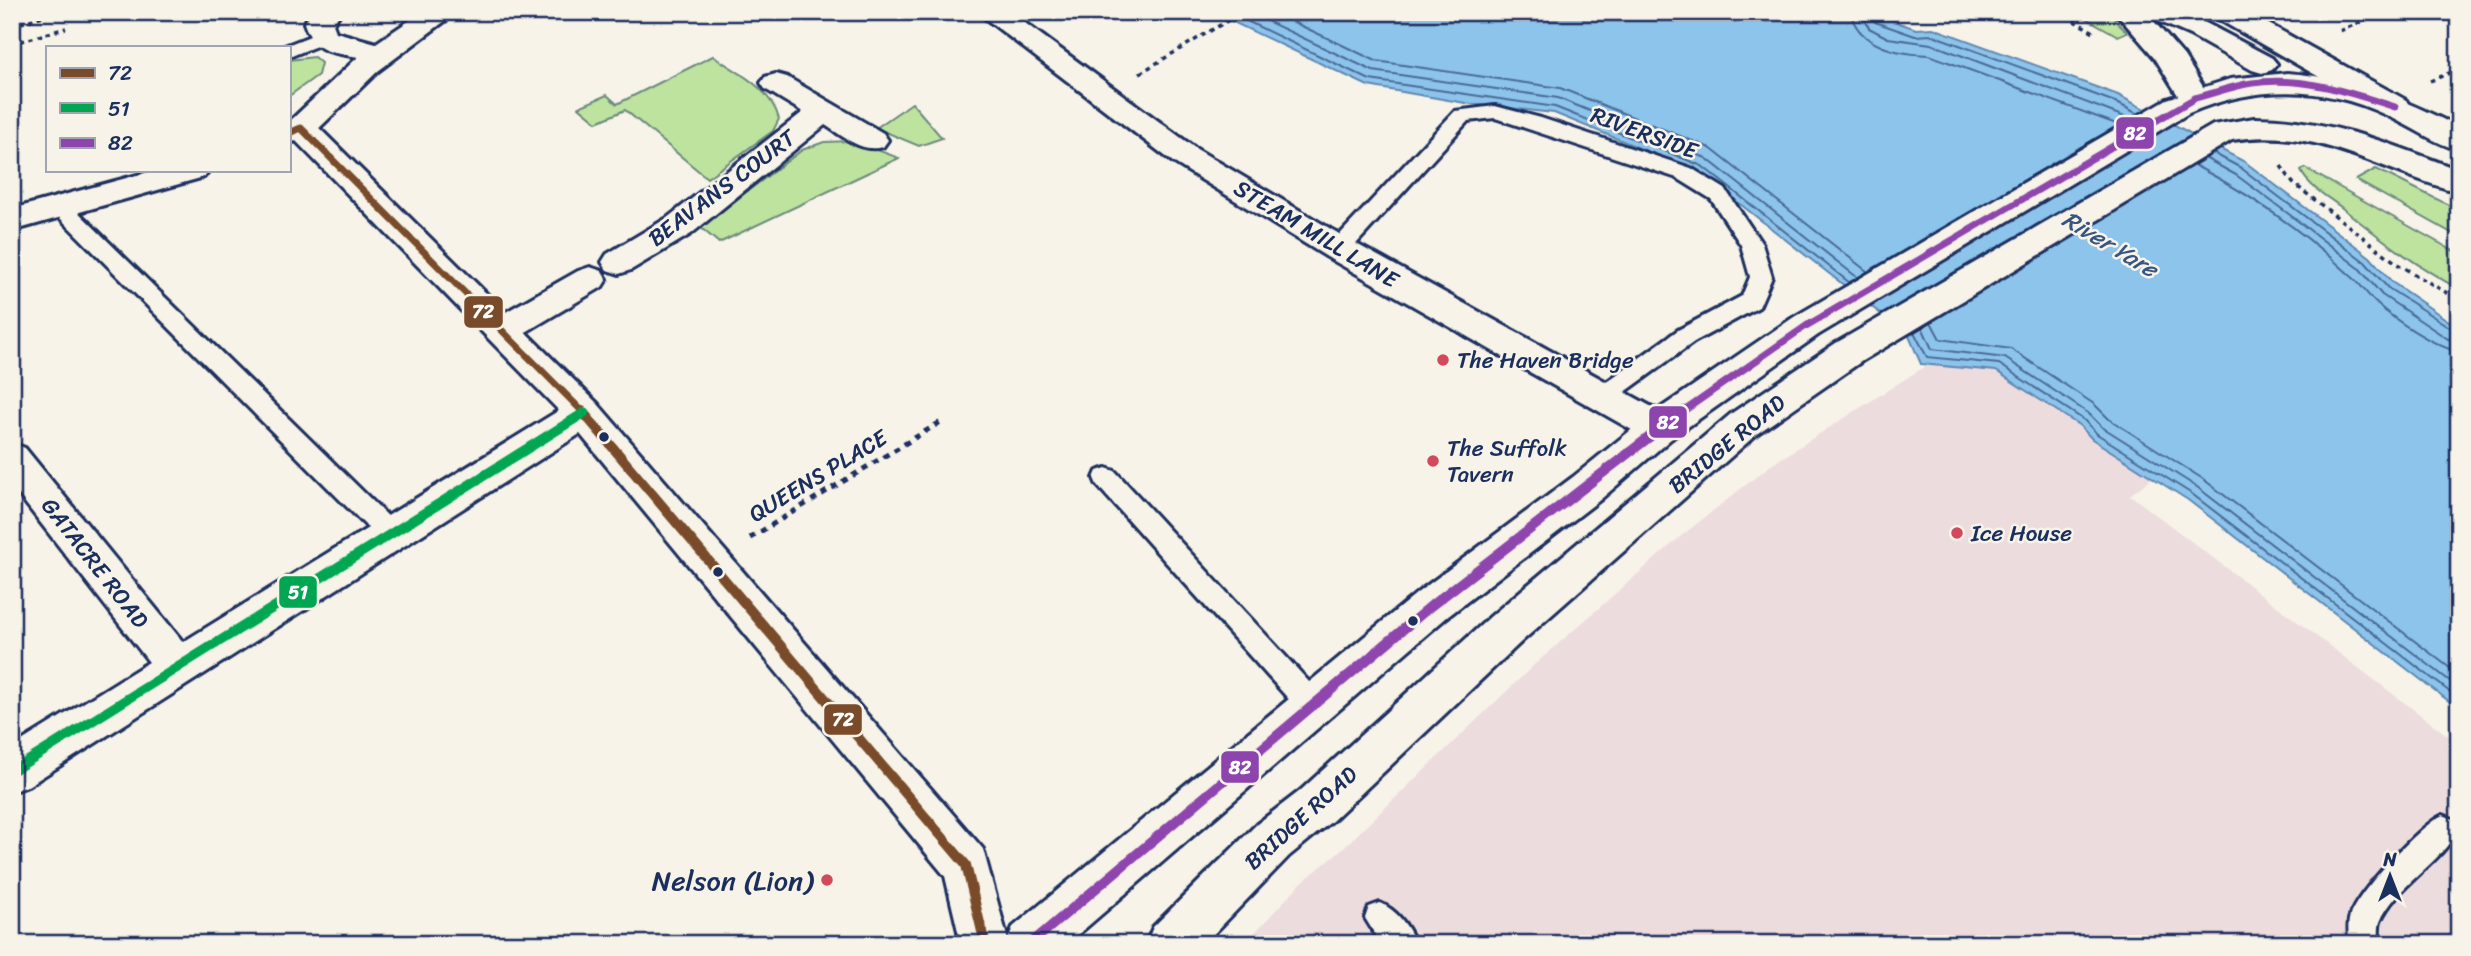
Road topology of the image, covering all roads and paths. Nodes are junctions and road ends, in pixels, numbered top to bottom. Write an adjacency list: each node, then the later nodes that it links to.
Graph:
1 (55, 12): 9 (path)
2 (443, 12): 13 (main road)
3 (991, 12): 16 (main road, STEAM MILL LANE)
4 (1242, 12): 16 (path)
5 (2129, 12): 17 (main road)
6 (2161, 12): 14 (main road)
7 (2226, 12): 18 (main road)
8 (319, 21): 12 (lane); 13 (main road)
9 (12, 26)
10 (66, 28): 11 (path)
11 (12, 44)
12 (290, 50)
13 (379, 52): 20 (main road)
14 (2295, 82): 17 (main road, BRIDGE ROAD); 18 (main road, BRIDGE ROAD); 25 (main road)
15 (776, 83): 19 (main road, BEAVANS COURT)
16 (1104, 95): 28 (main road, STEAM MILL LANE)
17 (2187, 102): 34 (main road, BRIDGE ROAD)
18 (2395, 107): 22 (main road)
19 (823, 111): 21 (main road, BEAVANS COURT); 30 (main road, BEAVANS COURT)
20 (295, 131): 30 (main road)
21 (872, 140)
22 (2459, 140)
23 (2279, 164): 29 (path)
24 (186, 172): 26 (main road)
25 (2459, 180): 46 (main road, BRIDGE ROAD)
26 (61, 208): 27 (main road); 37 (lane)
27 (12, 220)
28 (1339, 249): 31 (main road, STEAM MILL LANE); 31 (lane, RIVERSIDE)
29 (2459, 300)
30 (502, 330): 32 (main road)
31 (1602, 397): 34 (main road, STEAM MILL LANE)
32 (584, 413): 37 (main road); 38 (main road)
33 (944, 420): 38 (path, QUEENS PLACE)
34 (1659, 428): 40 (main road, BRIDGE ROAD)
35 (12, 458): 39 (main road, GATACRE ROAD)
36 (1106, 478): 40 (lane)
37 (390, 534): 39 (main road)
38 (710, 562): 44 (main road)
39 (178, 667): 41 (main road)
40 (1312, 705): 45 (main road, BRIDGE ROAD)
41 (12, 771)
42 (2443, 829): 48 (lane)
43 (1380, 918): 47 (lane)
44 (985, 944)
45 (1030, 944)
46 (1170, 944)
47 (1401, 944)
48 (2364, 944)

